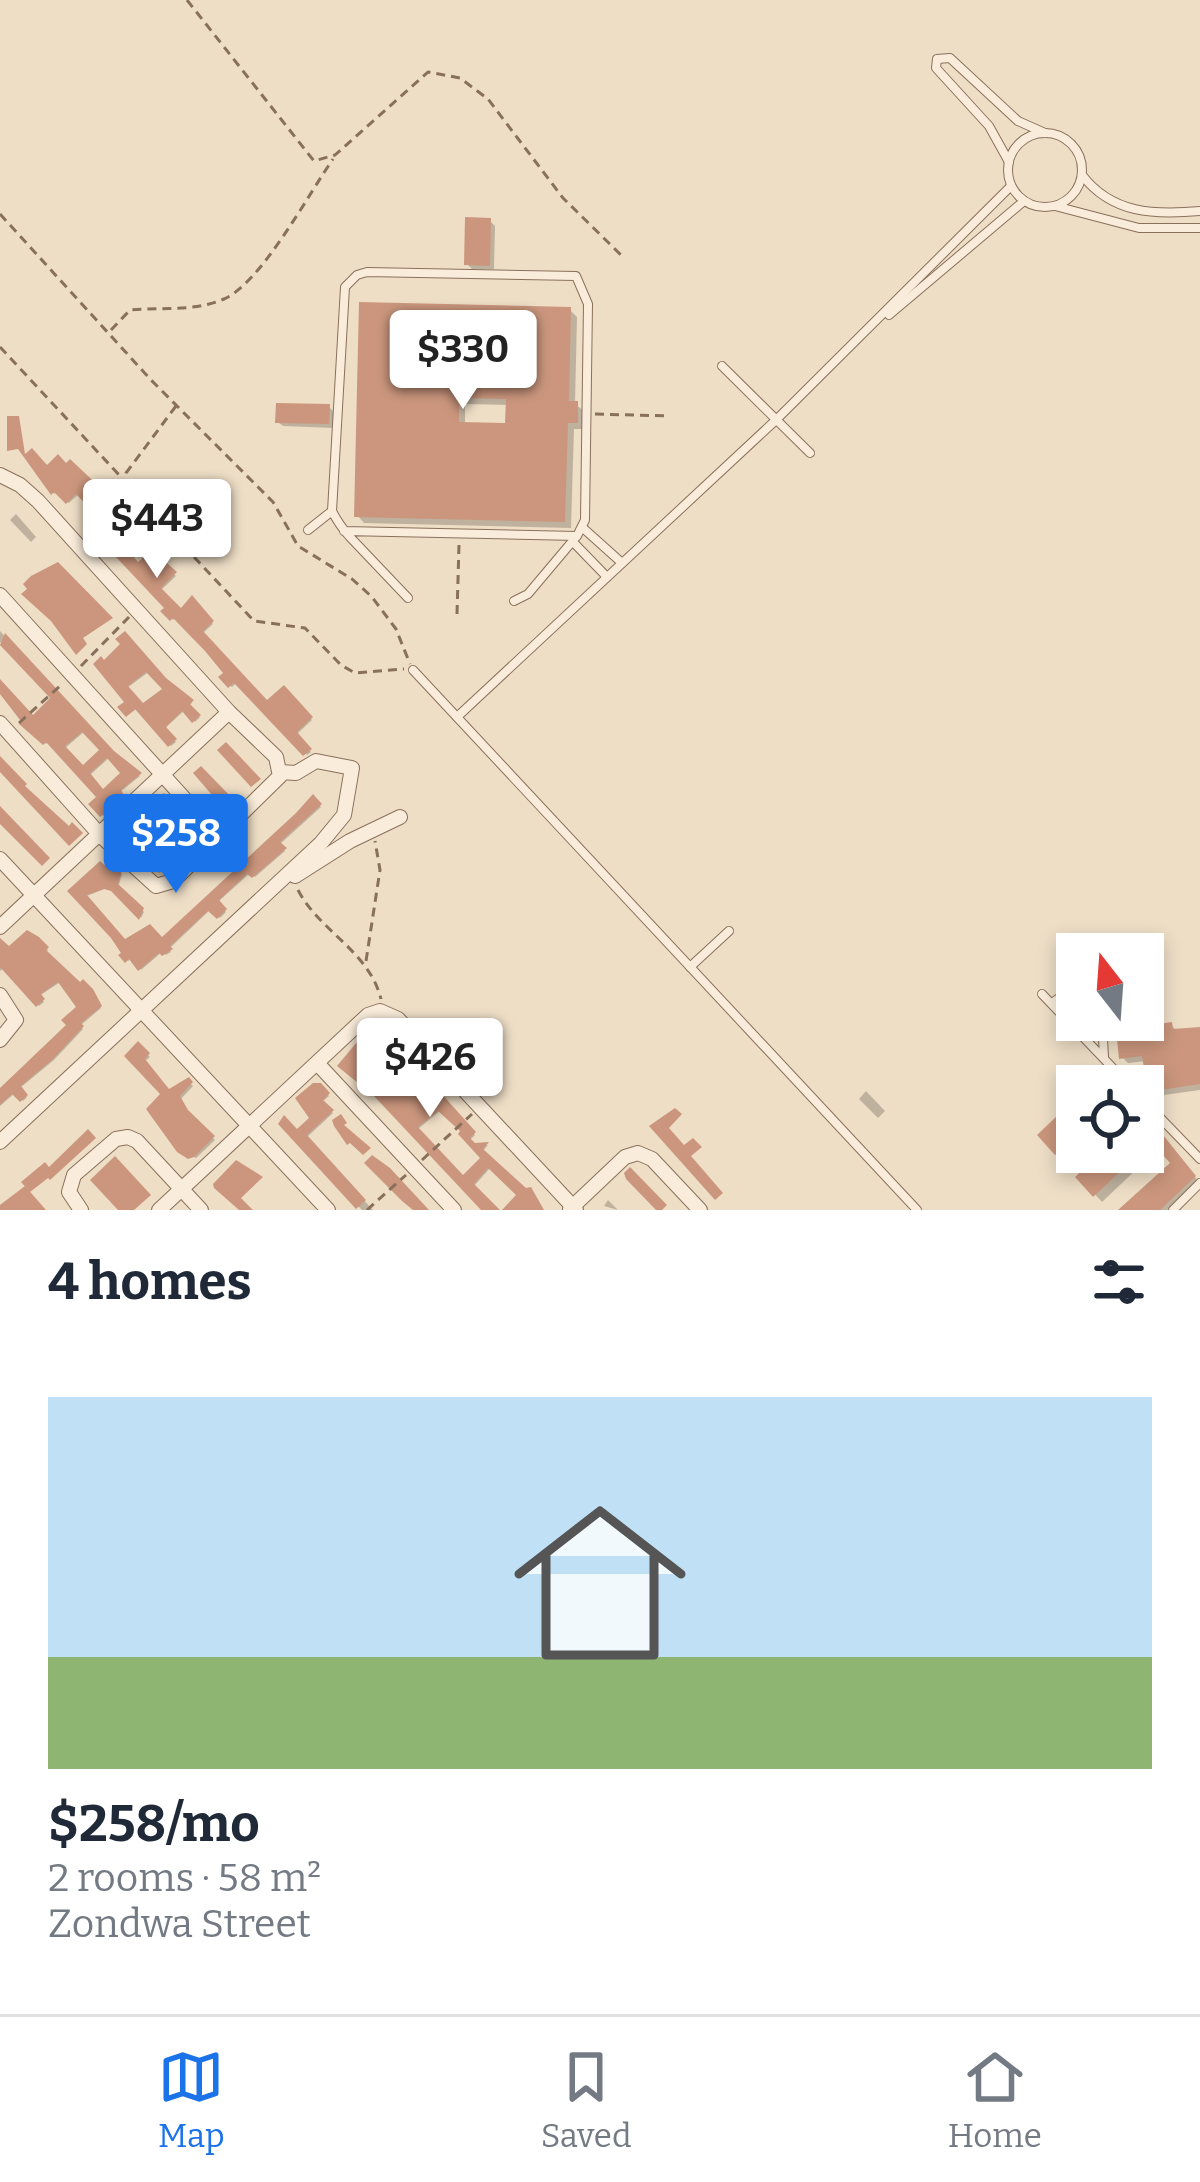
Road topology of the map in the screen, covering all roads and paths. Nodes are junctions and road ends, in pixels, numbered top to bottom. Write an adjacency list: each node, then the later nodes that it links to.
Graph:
1 (187, 0): 3 (path)
2 (1045, 134): 4 (lane); 4 (lane); 5 (lane)
3 (335, 155): 12 (path); 14 (path)
4 (1009, 162): 6 (lane)
5 (1082, 174): 8 (lane); 9 (lane)
6 (1011, 186): 7 (lane); 13 (lane)
7 (1024, 201): 8 (lane); 13 (lane)
8 (1054, 206): 11 (lane)
9 (1200, 211)
10 (0, 214): 14 (path)
11 (1200, 229)
12 (620, 255)
13 (873, 327): 20 (lane)
14 (110, 331): 17 (path)
15 (0, 347): 23 (path)
16 (722, 366): 20 (lane)
17 (176, 406): 23 (path); 35 (path)
18 (587, 414): 19 (path); 24 (lane); 28 (lane)
19 (669, 416)
20 (777, 419): 21 (lane); 29 (lane)
21 (810, 452)
22 (0, 475): 36 (street)
23 (124, 480): 35 (path)
24 (332, 511): 25 (lane); 26 (lane)
25 (308, 530)
26 (344, 531): 27 (lane); 32 (lane)
27 (459, 535): 28 (lane); 34 (path)
28 (578, 535): 29 (lane); 30 (lane); 33 (lane)
29 (622, 563): 30 (lane)
30 (608, 577): 37 (lane)
31 (0, 595): 40 (street)
32 (408, 598)
33 (514, 602)
34 (457, 614)
35 (413, 670): 37 (lane)
36 (229, 712): 39 (street); 40 (street)
37 (457, 717): 51 (lane)
38 (0, 723): 43 (street)
39 (281, 770): 44 (street); 46 (street)
40 (166, 775): 43 (street); 44 (street)
41 (400, 817): 42 (street)
42 (372, 831): 46 (street); 50 (path)
43 (101, 836): 44 (street); 47 (street)
44 (219, 837)
45 (0, 859): 47 (street)
46 (288, 878): 50 (path); 56 (street)
47 (34, 896): 48 (street); 56 (street)
48 (0, 928)
49 (729, 932): 51 (lane)
50 (365, 963): 57 (path)
51 (690, 967): 76 (lane)
52 (1042, 994): 55 (lane)
53 (0, 995): 58 (street)
54 (1056, 1000): 55 (lane)
55 (1052, 1003): 60 (lane)
56 (142, 1010): 64 (street); 65 (street)
57 (380, 1011): 61 (street); 69 (street)
58 (0, 1040)
59 (1103, 1041): 60 (lane)
60 (1104, 1058): 62 (lane)
61 (317, 1063): 64 (street); 74 (street)
62 (1110, 1065)
63 (1164, 1122): 66 (lane)
64 (248, 1126): 68 (street); 73 (street)
65 (0, 1142)
66 (1200, 1159)
67 (1200, 1184): 77 (lane)
68 (182, 1190): 70 (street); 71 (street); 72 (street)
69 (573, 1209): 75 (street)
70 (81, 1210)
71 (159, 1210)
72 (201, 1210)
73 (328, 1210)
74 (454, 1210)
75 (700, 1210)
76 (916, 1210)
77 (1173, 1210)

